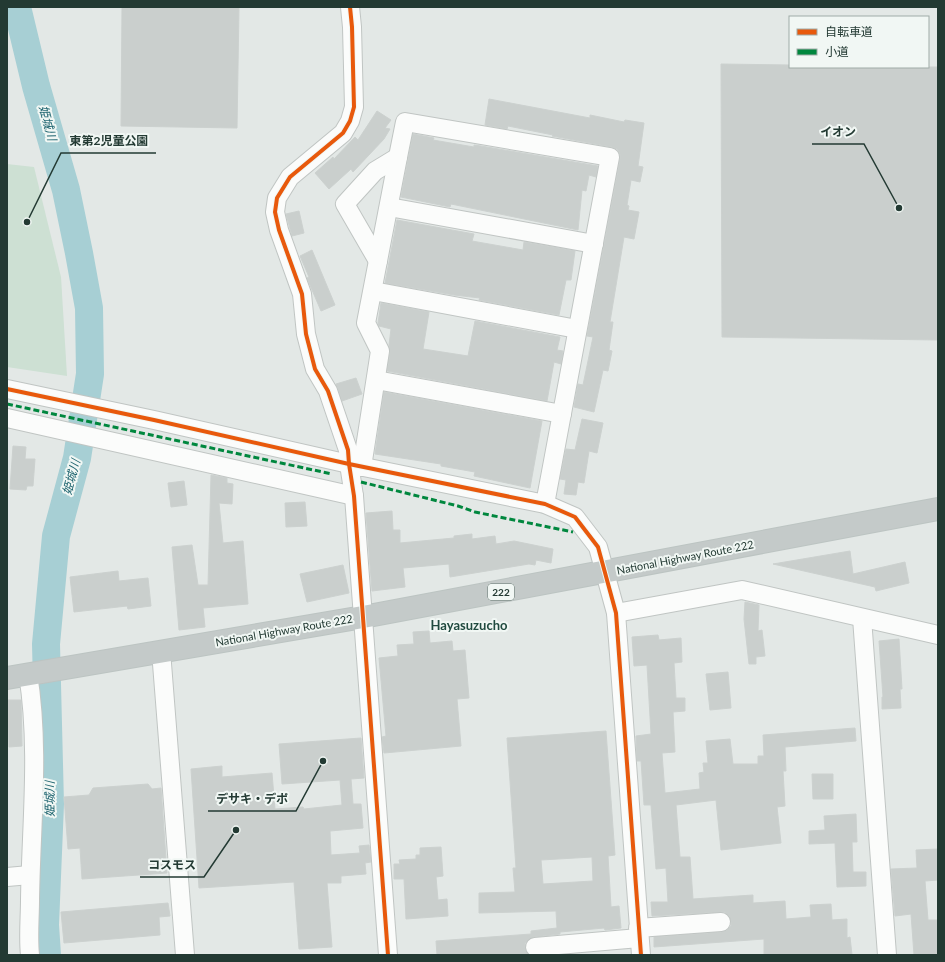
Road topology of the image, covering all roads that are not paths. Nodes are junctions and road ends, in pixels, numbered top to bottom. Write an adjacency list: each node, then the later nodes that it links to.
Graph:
1 (350, 7): 12 (street)
2 (398, 157): 3 (street); 4 (street); 5 (street)
3 (389, 207): 4 (street); 5 (street)
4 (594, 244): 7 (street)
5 (378, 262): 6 (street)
6 (373, 291): 7 (street); 8 (street)
7 (577, 329): 10 (street)
8 (376, 380): 10 (street); 12 (street)
9 (7, 389): 12 (street)
10 (562, 414): 14 (street)
11 (7, 418): 13 (street)
12 (356, 466): 13 (street); 14 (street)
13 (354, 496): 18 (street)
14 (545, 504): 16 (street)
15 (938, 509): 16 (highway, National Highway Route 222 / 222)
16 (605, 573): 17 (street); 18 (highway, National Highway Route 222 / 222)
17 (616, 613): 19 (street); 26 (street)
18 (363, 617): 21 (highway, National Highway Route 222 / 222); 30 (street)
19 (862, 618): 20 (street); 31 (street)
20 (938, 635)
21 (161, 651): 22 (highway, National Highway Route 222 / 222); 29 (street)
22 (17, 676): 23 (street)
23 (30, 875): 24 (street); 28 (street)
24 (7, 877)
25 (721, 922): 26 (street)
26 (639, 940): 27 (street)
27 (535, 947)
28 (30, 955)
29 (185, 955)
30 (388, 955)
31 (887, 955)

